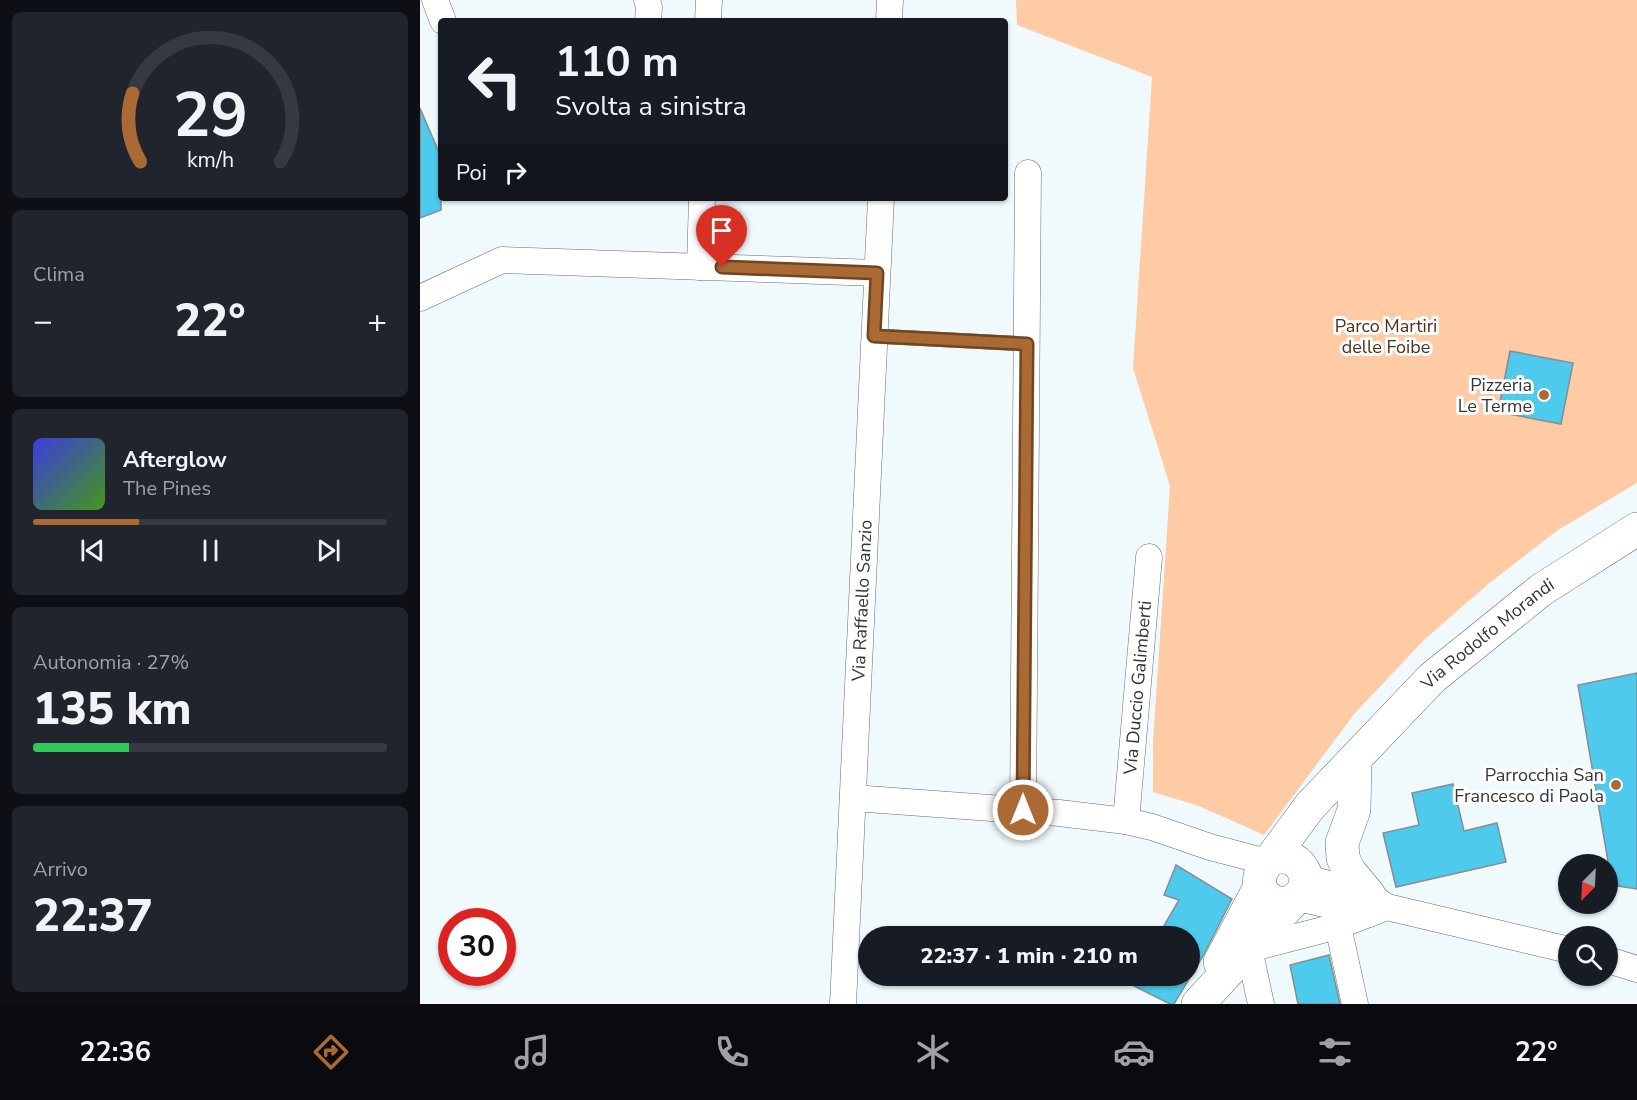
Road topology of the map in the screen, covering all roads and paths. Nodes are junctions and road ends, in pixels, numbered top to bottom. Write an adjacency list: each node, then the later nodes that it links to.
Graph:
1 (435, 0): 5 (street)
2 (647, 0): 6 (street)
3 (709, 0): 7 (street)
4 (890, 0): 8 (street)
5 (442, 18)
6 (648, 18)
7 (708, 18)
8 (889, 18)
9 (1028, 173): 16 (street)
10 (702, 201): 12 (street)
11 (880, 201): 13 (street, Via Raffaello Sanzio)
12 (700, 267): 13 (street); 14 (street)
13 (877, 273): 15 (street, Via Raffaello Sanzio)
14 (420, 298)
15 (874, 336): 16 (lane); 20 (street, Via Raffaello Sanzio)
16 (1027, 344): 21 (street)
17 (1637, 528): 19 (street, Via Rodolfo Morandi)
18 (1149, 557): 22 (street, Via Duccio Galimberti)
19 (1355, 760): 23 (street, Via Rodolfo Morandi); 24 (street); 25 (street)
20 (853, 798): 21 (street); 31 (street, Via Raffaello Sanzio)
21 (1023, 810): 22 (street)
22 (1126, 821): 23 (street)
23 (1264, 872): 24 (street); 24 (street); 32 (street, Via Rodolfo Morandi)
24 (1300, 887): 25 (street); 28 (street)
25 (1375, 905): 26 (street); 27 (street)
26 (1338, 926): 28 (street); 34 (street)
27 (1558, 947)
28 (1249, 949): 32 (street); 33 (street)
29 (1618, 963): 30 (street)
30 (1637, 969)
31 (843, 1004)
32 (1198, 1004)
33 (1261, 1004)
34 (1355, 1004)

